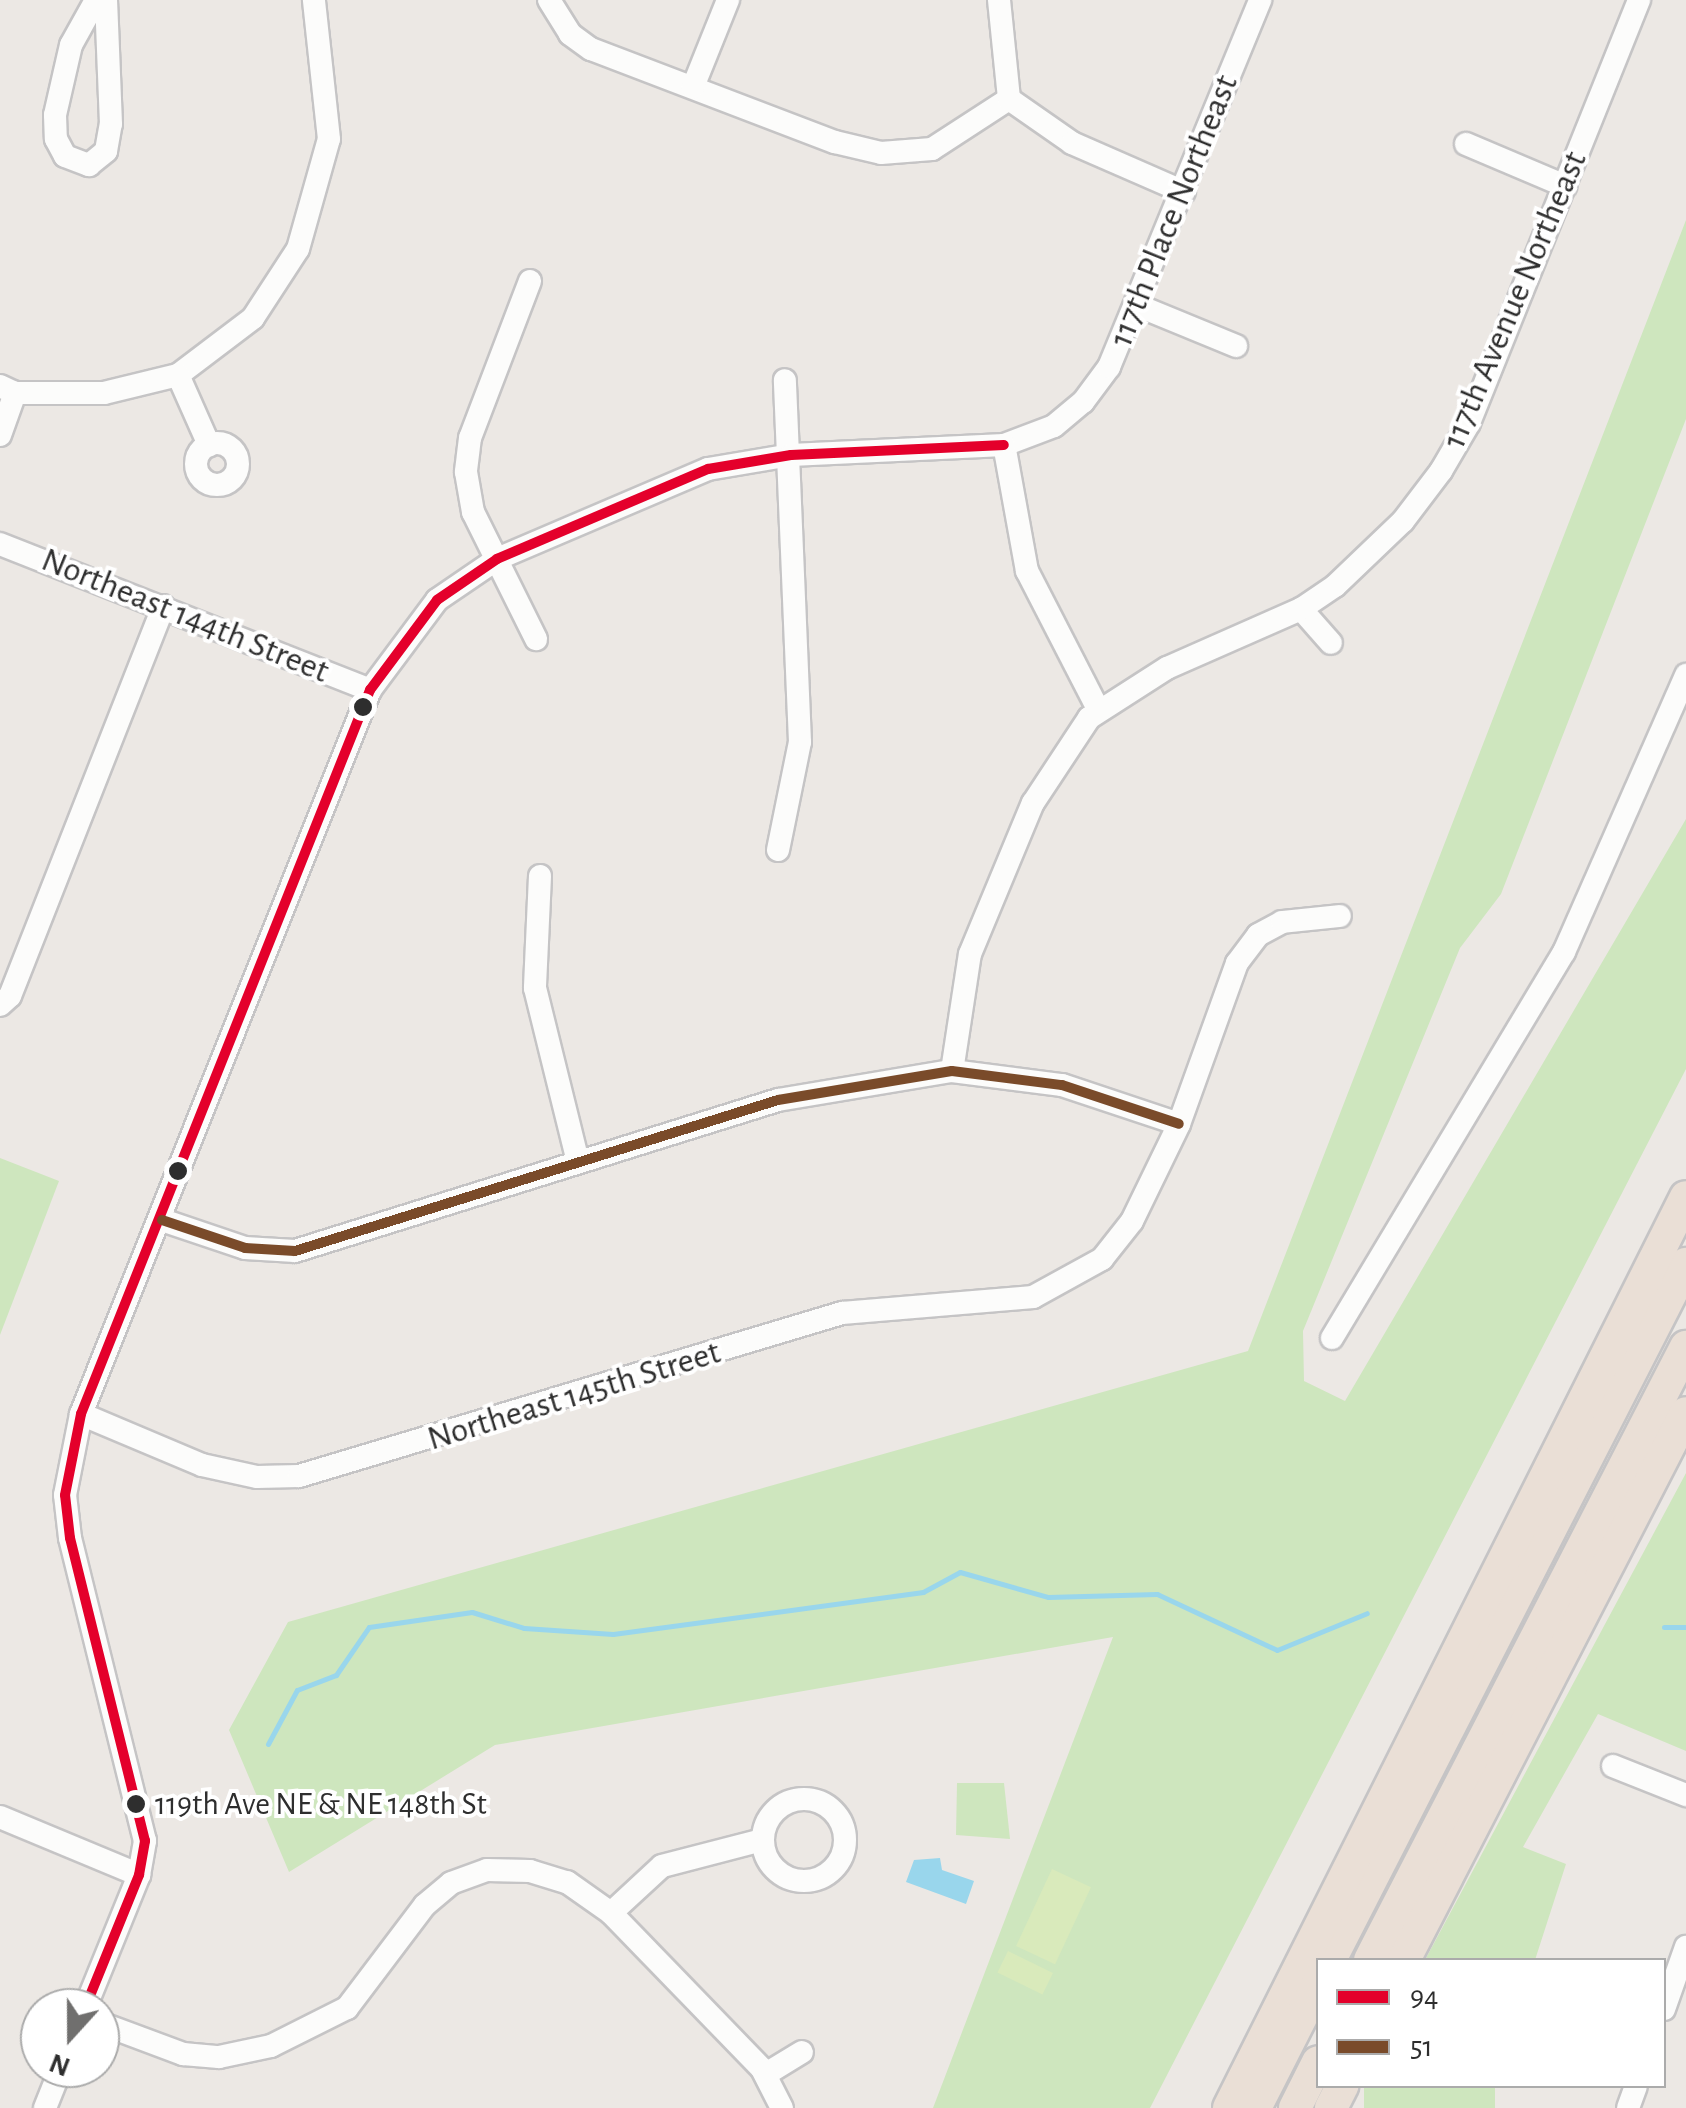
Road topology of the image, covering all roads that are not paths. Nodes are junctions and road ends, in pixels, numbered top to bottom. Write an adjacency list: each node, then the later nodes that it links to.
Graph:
1 (96, 0): 2 (street)
2 (106, 0)
3 (314, 0): 17 (street)
4 (549, 0): 9 (street)
5 (728, 0): 9 (street)
6 (999, 0): 10 (street)
7 (1260, 0): 13 (street, 117th Place Northeast)
8 (1640, 0): 12 (street, 117th Avenue Northeast)
9 (694, 86): 10 (street)
10 (1009, 99): 13 (street)
11 (1466, 144): 12 (street)
12 (1565, 186): 27 (street, 117th Avenue Northeast)
13 (1184, 192): 15 (street, 117th Place Northeast)
14 (530, 281): 25 (street)
15 (1140, 306): 16 (street); 22 (street, 117th Place Northeast)
16 (1236, 346)
17 (178, 374): 19 (street); 21 (street)
18 (785, 380): 23 (street)
19 (8, 389): 20 (street)
20 (0, 435)
21 (209, 445)
22 (1004, 445): 23 (street, 117th Place Northeast); 32 (street)
23 (791, 455): 25 (street, 117th Place Northeast); 33 (street)
24 (0, 544): 26 (street, Northeast 144th Street)
25 (497, 559): 28 (street); 31 (street, 117th Place Northeast)
26 (164, 606): 31 (street, Northeast 144th Street); 36 (street)
27 (1300, 609): 29 (street); 32 (street, 117th Avenue Northeast)
28 (536, 638)
29 (1331, 644)
30 (1686, 675): 44 (street)
31 (370, 690): 41 (street, 117th Place Northeast)
32 (1098, 709): 37 (street, 117th Avenue Northeast)
33 (778, 850)
34 (540, 876): 39 (street)
35 (1340, 916): 38 (street, Northeast 145th Street)
36 (5, 1001)
37 (952, 1072): 38 (street); 39 (street)
38 (1179, 1124): 47 (street, Northeast 145th Street)
39 (578, 1162): 41 (street)
40 (1686, 1197): 46 (highway)
41 (162, 1220): 47 (street, 117th Place Northeast)
42 (1686, 1240): 46 (highway)
43 (1686, 1264): 56 (highway)
44 (1332, 1338)
45 (1686, 1347): 57 (highway)
46 (1588, 1389): 67 (highway)
47 (81, 1414): 53 (street, 117th Place Northeast)
48 (1686, 1414): 58 (highway)
49 (1613, 1766): 50 (street)
50 (1686, 1795)
51 (0, 1818): 53 (street)
52 (762, 1840): 54 (street)
53 (140, 1875): 59 (street)
54 (611, 1913): 62 (street); 65 (street)
55 (1686, 1947): 61 (street)
56 (1331, 1958)
57 (1371, 1958)
58 (1405, 1958)
59 (94, 1988)
60 (1316, 1988): 68 (highway)
61 (1666, 2003)
62 (120, 2030)
63 (802, 2052): 65 (street)
64 (1316, 2066): 69 (highway)
65 (766, 2074): 66 (street)
66 (782, 2108)
67 (1229, 2108)
68 (1255, 2108)
69 (1295, 2108)

